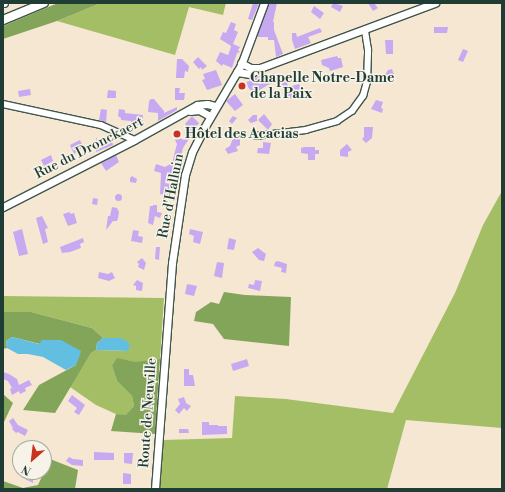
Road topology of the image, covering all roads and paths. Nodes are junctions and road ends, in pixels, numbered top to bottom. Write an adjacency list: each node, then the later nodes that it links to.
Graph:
1 (44, 3): 4 (highway)
2 (264, 3): 6 (main road, Rue d'Halluin)
3 (435, 3): 5 (main road)
4 (3, 20)
5 (365, 30): 7 (main road); 13 (street)
6 (242, 63): 7 (main road); 8 (main road, Rue d'Halluin)
7 (260, 68): 8 (main road)
8 (237, 72): 10 (main road, Rue d'Halluin)
9 (3, 104): 14 (street)
10 (215, 106): 11 (main road, Rue du Dronckaert); 12 (main road, Rue d'Halluin)
11 (186, 112): 12 (main road); 14 (main road, Rue du Dronckaert)
12 (210, 116): 16 (main road, Rue d'Halluin)
13 (256, 136)
14 (134, 140): 15 (main road, Rue du Dronckaert)
15 (3, 207)
16 (166, 338): 17 (main road, Route de Neuville)
17 (155, 489)

